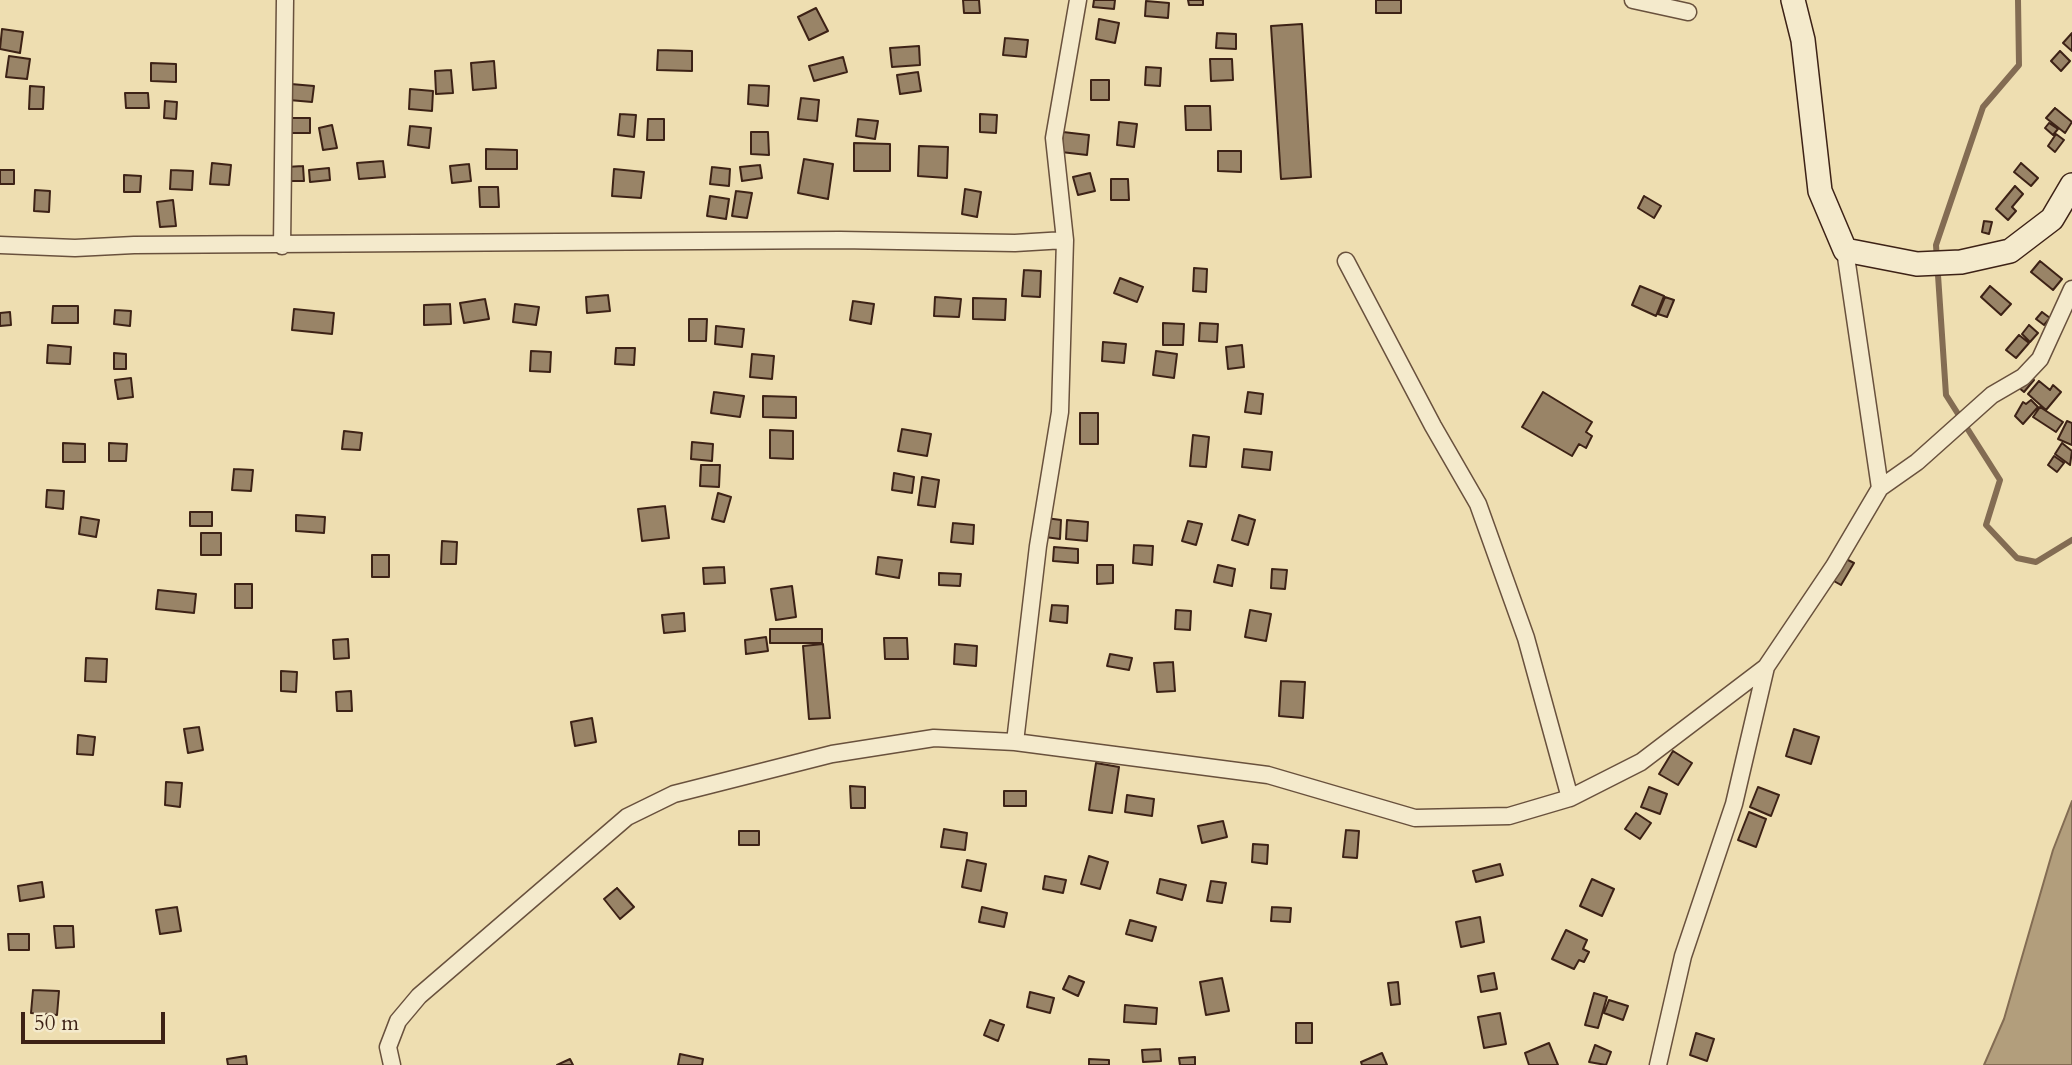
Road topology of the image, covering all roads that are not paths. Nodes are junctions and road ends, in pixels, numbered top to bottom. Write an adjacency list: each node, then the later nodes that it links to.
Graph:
1 (285, 0): 9 (street)
2 (1078, 0): 7 (street)
3 (1633, 0): 5 (street)
4 (1793, 0): 10 (main road)
5 (1688, 12)
6 (2072, 185): 10 (main road)
7 (1065, 240): 9 (street); 15 (street)
8 (0, 245): 9 (street)
9 (282, 246)
10 (1845, 250): 13 (street)
11 (1346, 261): 16 (street)
12 (2072, 289): 13 (street)
13 (1880, 488): 14 (street)
14 (1766, 667): 16 (street); 18 (street)
15 (1015, 742): 16 (street); 17 (street)
16 (1570, 797)
17 (391, 1065)
18 (1658, 1065)

